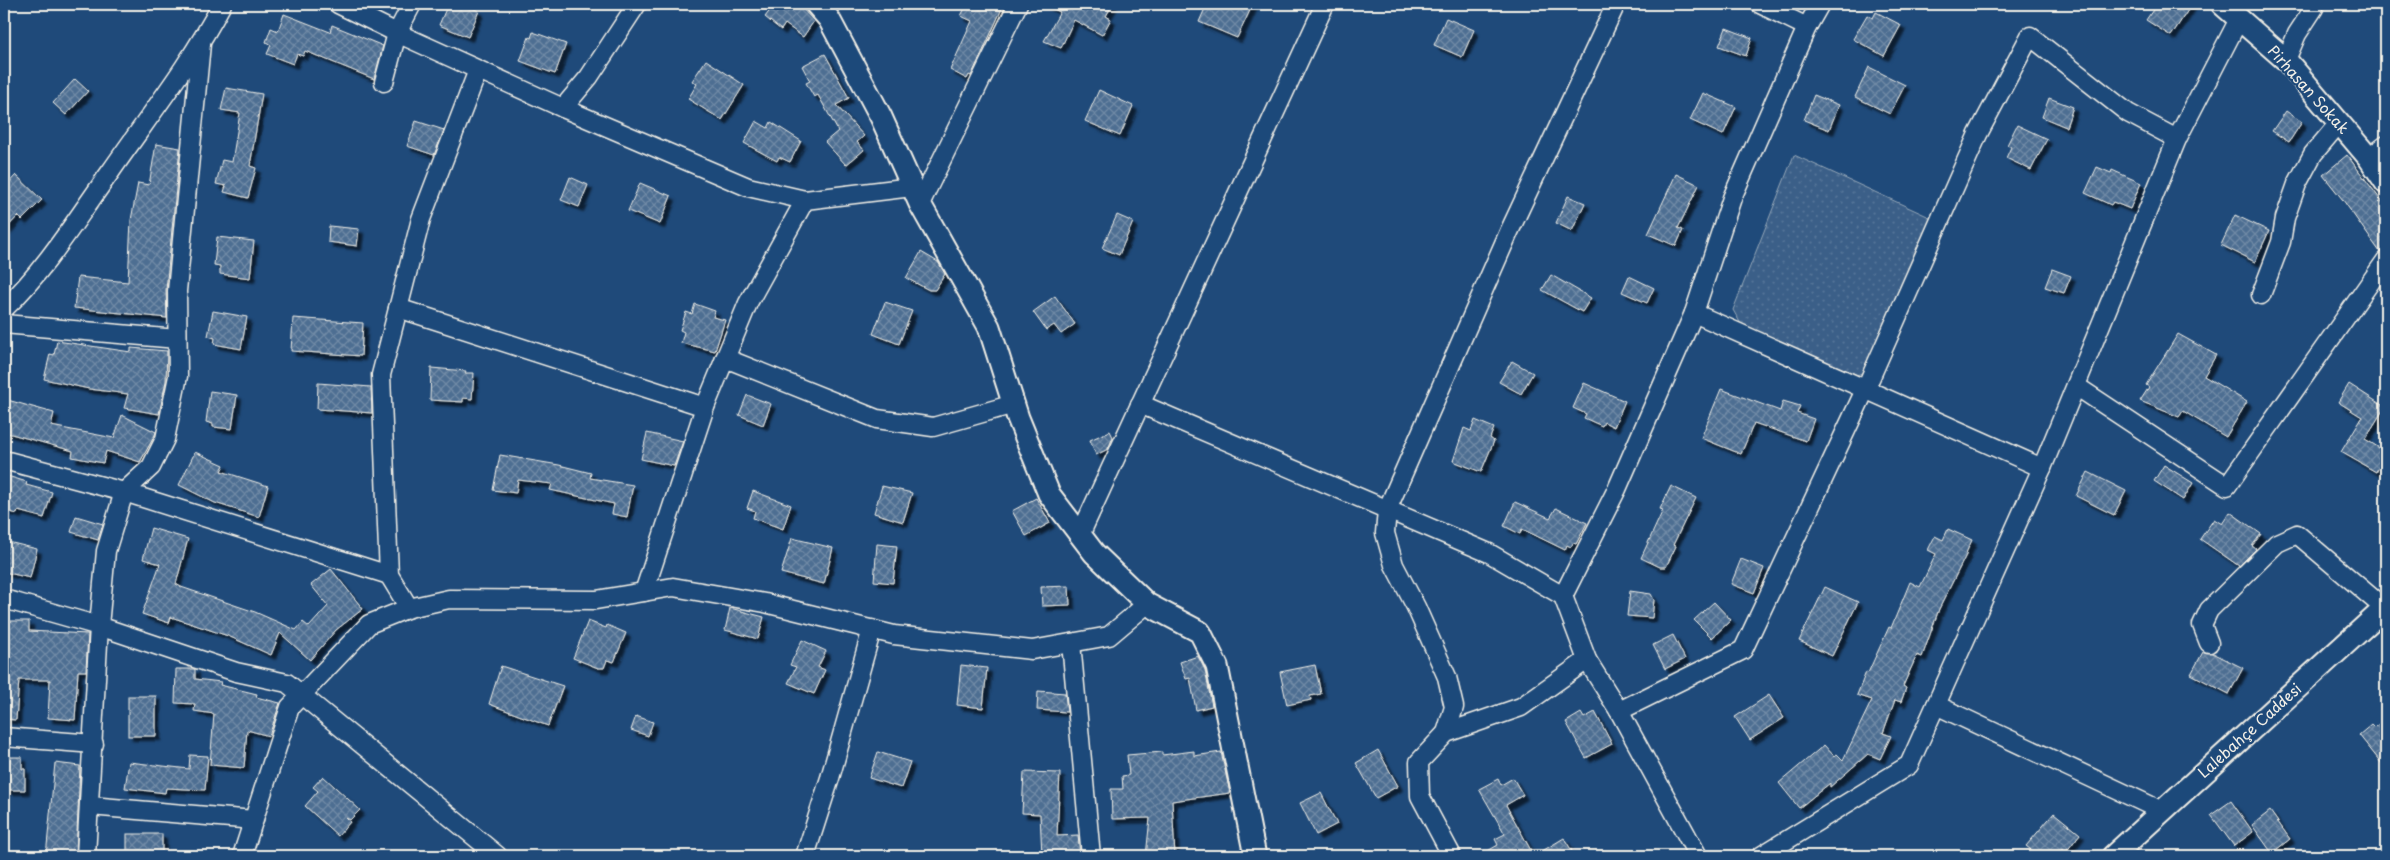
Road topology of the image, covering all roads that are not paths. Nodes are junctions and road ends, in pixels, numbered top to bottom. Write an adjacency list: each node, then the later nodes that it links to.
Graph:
1 (222, 4): 16 (street)
2 (338, 4): 15 (street)
3 (412, 4): 15 (street)
4 (637, 4): 20 (street)
5 (816, 4): 26 (street)
6 (1018, 4): 26 (street)
7 (1325, 4): 39 (street)
8 (1616, 4): 44 (street)
9 (1760, 4): 14 (street)
10 (1820, 4): 14 (street)
11 (2222, 4): 13 (street, Pirhasan Sokak)
12 (2314, 8): 17 (street)
13 (2240, 19): 17 (street, Pirhasan Sokak); 22 (street)
14 (1807, 26): 32 (street)
15 (398, 33): 18 (street); 19 (street)
16 (201, 44): 31 (street); 34 (street)
17 (2286, 60): 21 (street, Pirhasan Sokak)
18 (478, 70): 20 (street); 30 (street)
19 (384, 82)
20 (563, 108): 27 (street)
21 (2339, 123): 24 (street, Pirhasan Sokak); 29 (street)
22 (2177, 139): 36 (street); 37 (street)
23 (2386, 145): 24 (street)
24 (2369, 158): 25 (street, Pirhasan Sokak)
25 (2386, 183)
26 (916, 195): 27 (street); 38 (street)
27 (805, 200): 35 (street)
28 (2386, 260): 36 (street)
29 (2261, 296)
30 (398, 308): 40 (street); 46 (street)
31 (4, 309)
32 (1694, 313): 37 (street); 48 (street)
33 (4, 324): 34 (street)
34 (178, 339): 43 (street)
35 (725, 358): 38 (street); 40 (street)
36 (2076, 386): 42 (street)
37 (1865, 390): 42 (street); 60 (street)
38 (1014, 404): 45 (street)
39 (1140, 404): 44 (street); 45 (street)
40 (705, 407): 47 (street)
41 (4, 460): 43 (street)
42 (2042, 468): 59 (street)
43 (124, 492): 46 (street); 53 (street)
44 (1387, 510): 48 (street); 61 (street)
45 (1080, 536): 50 (street)
46 (389, 575): 51 (street)
47 (644, 592): 51 (street); 54 (street)
48 (1562, 596): 57 (street)
49 (4, 600): 53 (street)
50 (1147, 604): 55 (street); 72 (street)
51 (409, 608): 58 (street)
52 (2385, 608): 56 (street); 65 (street, Lalebahçe Caddesi)
53 (99, 626): 58 (street); 63 (street)
54 (872, 629): 55 (street); 70 (street)
55 (1071, 643): 71 (street)
56 (2209, 643)
57 (1587, 660): 60 (street); 61 (street)
58 (302, 694): 66 (street); 69 (street)
59 (1936, 704): 65 (street); 75 (street)
60 (1620, 711): 74 (street)
61 (1446, 733): 73 (street)
62 (4, 737): 63 (street)
63 (94, 744): 64 (street)
64 (90, 806): 66 (street); 67 (street)
65 (2162, 811): 76 (street, Lalebahçe Caddesi)
66 (254, 820): 68 (street)
67 (86, 856)
68 (242, 856)
69 (498, 856)
70 (805, 856)
71 (1091, 856)
72 (1255, 856)
73 (1452, 856)
74 (1698, 856)
75 (1761, 856)
76 (2113, 856)

